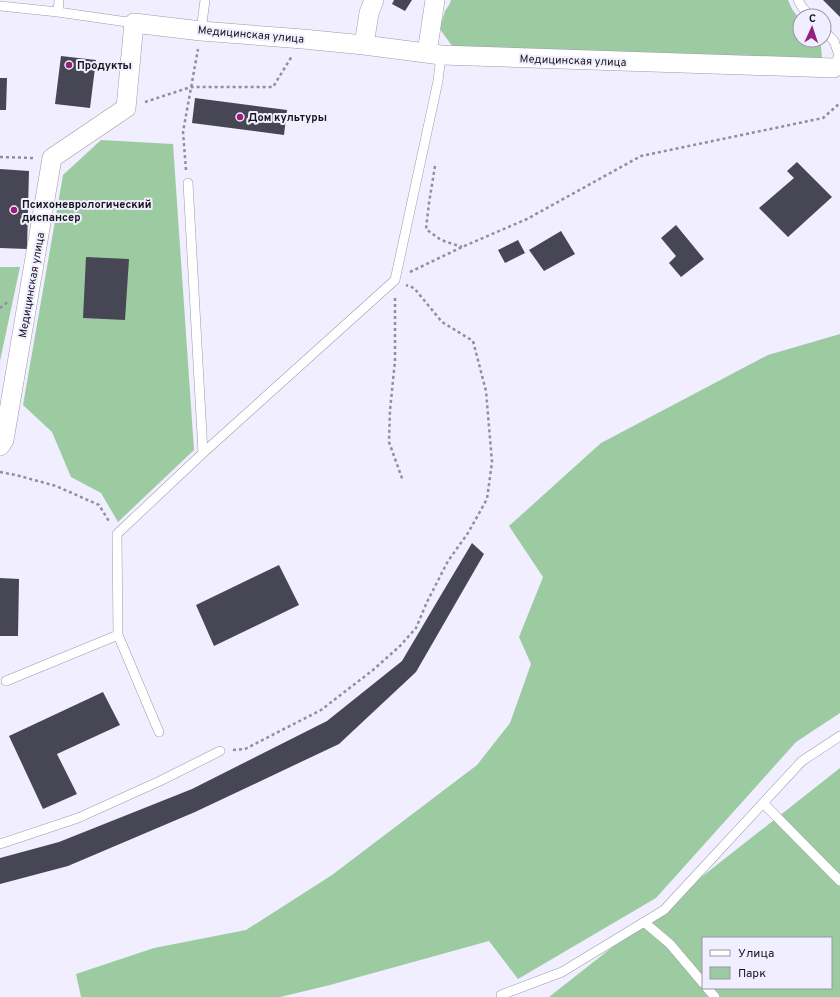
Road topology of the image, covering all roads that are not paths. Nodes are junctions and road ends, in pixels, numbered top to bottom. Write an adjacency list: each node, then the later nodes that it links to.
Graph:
1 (59, 0): 6 (lane)
2 (205, 0): 8 (lane)
3 (374, 0): 10 (street)
4 (435, 0): 11 (street)
5 (0, 6): 6 (lane)
6 (58, 12): 7 (lane)
7 (134, 23): 8 (street, Медицинская улица); 14 (street, Медицинская улица)
8 (201, 31): 10 (street, Медицинская улица)
9 (832, 40): 12 (lane)
10 (364, 45): 11 (street, Медицинская улица)
11 (434, 54): 12 (street, Медицинская улица); 15 (lane)
12 (837, 70)
13 (188, 183): 15 (lane)
14 (0, 446)
15 (203, 452): 16 (lane)
16 (118, 635): 17 (lane); 18 (lane)
17 (6, 681)
18 (159, 732)
19 (840, 736): 21 (lane)
20 (220, 751): 22 (lane)
21 (763, 803): 23 (lane); 24 (lane)
22 (0, 844)
23 (840, 881)
24 (644, 922): 25 (lane); 27 (lane)
25 (702, 982)
26 (708, 989): 28 (lane)
27 (498, 996)
28 (715, 997)

